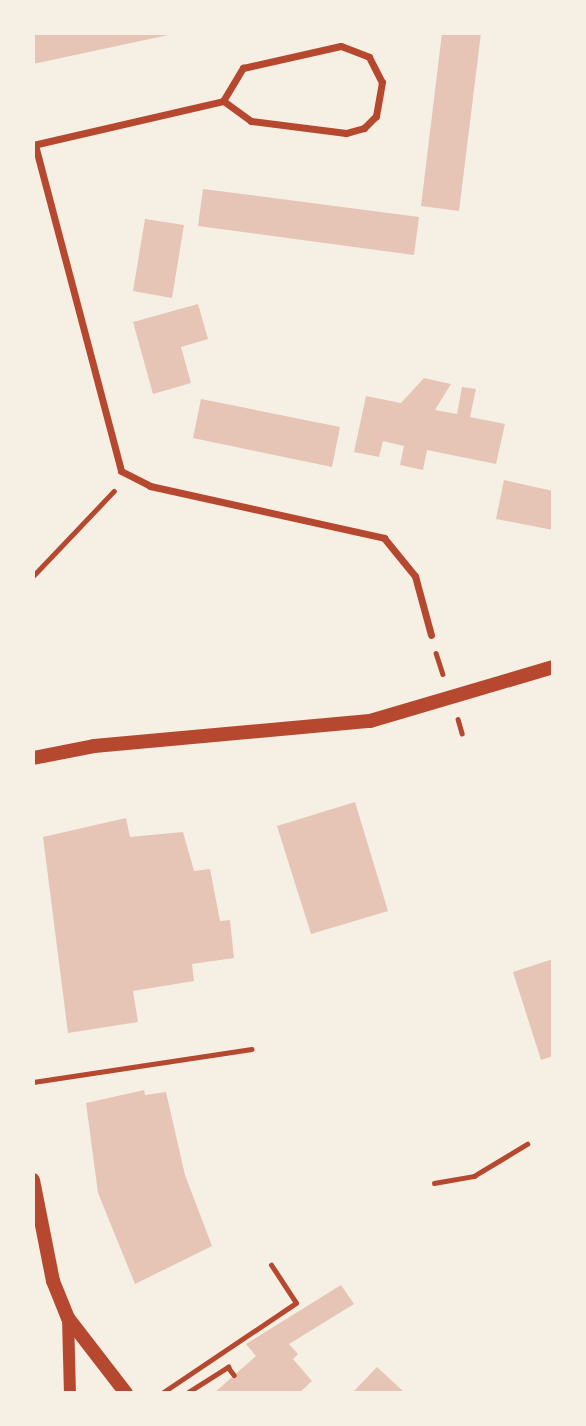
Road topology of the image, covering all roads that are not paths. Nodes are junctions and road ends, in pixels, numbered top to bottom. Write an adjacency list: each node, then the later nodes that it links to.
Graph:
1 (223, 101): 1 (street); 2 (street)
2 (34, 145): 3 (street)
3 (430, 635)
4 (553, 667): 5 (main road)
5 (33, 758)
6 (252, 1049): 7 (lane)
7 (33, 1082)
8 (33, 1180): 9 (main road)
9 (68, 1318): 10 (street); 11 (main road)
10 (70, 1393)
11 (126, 1393)

